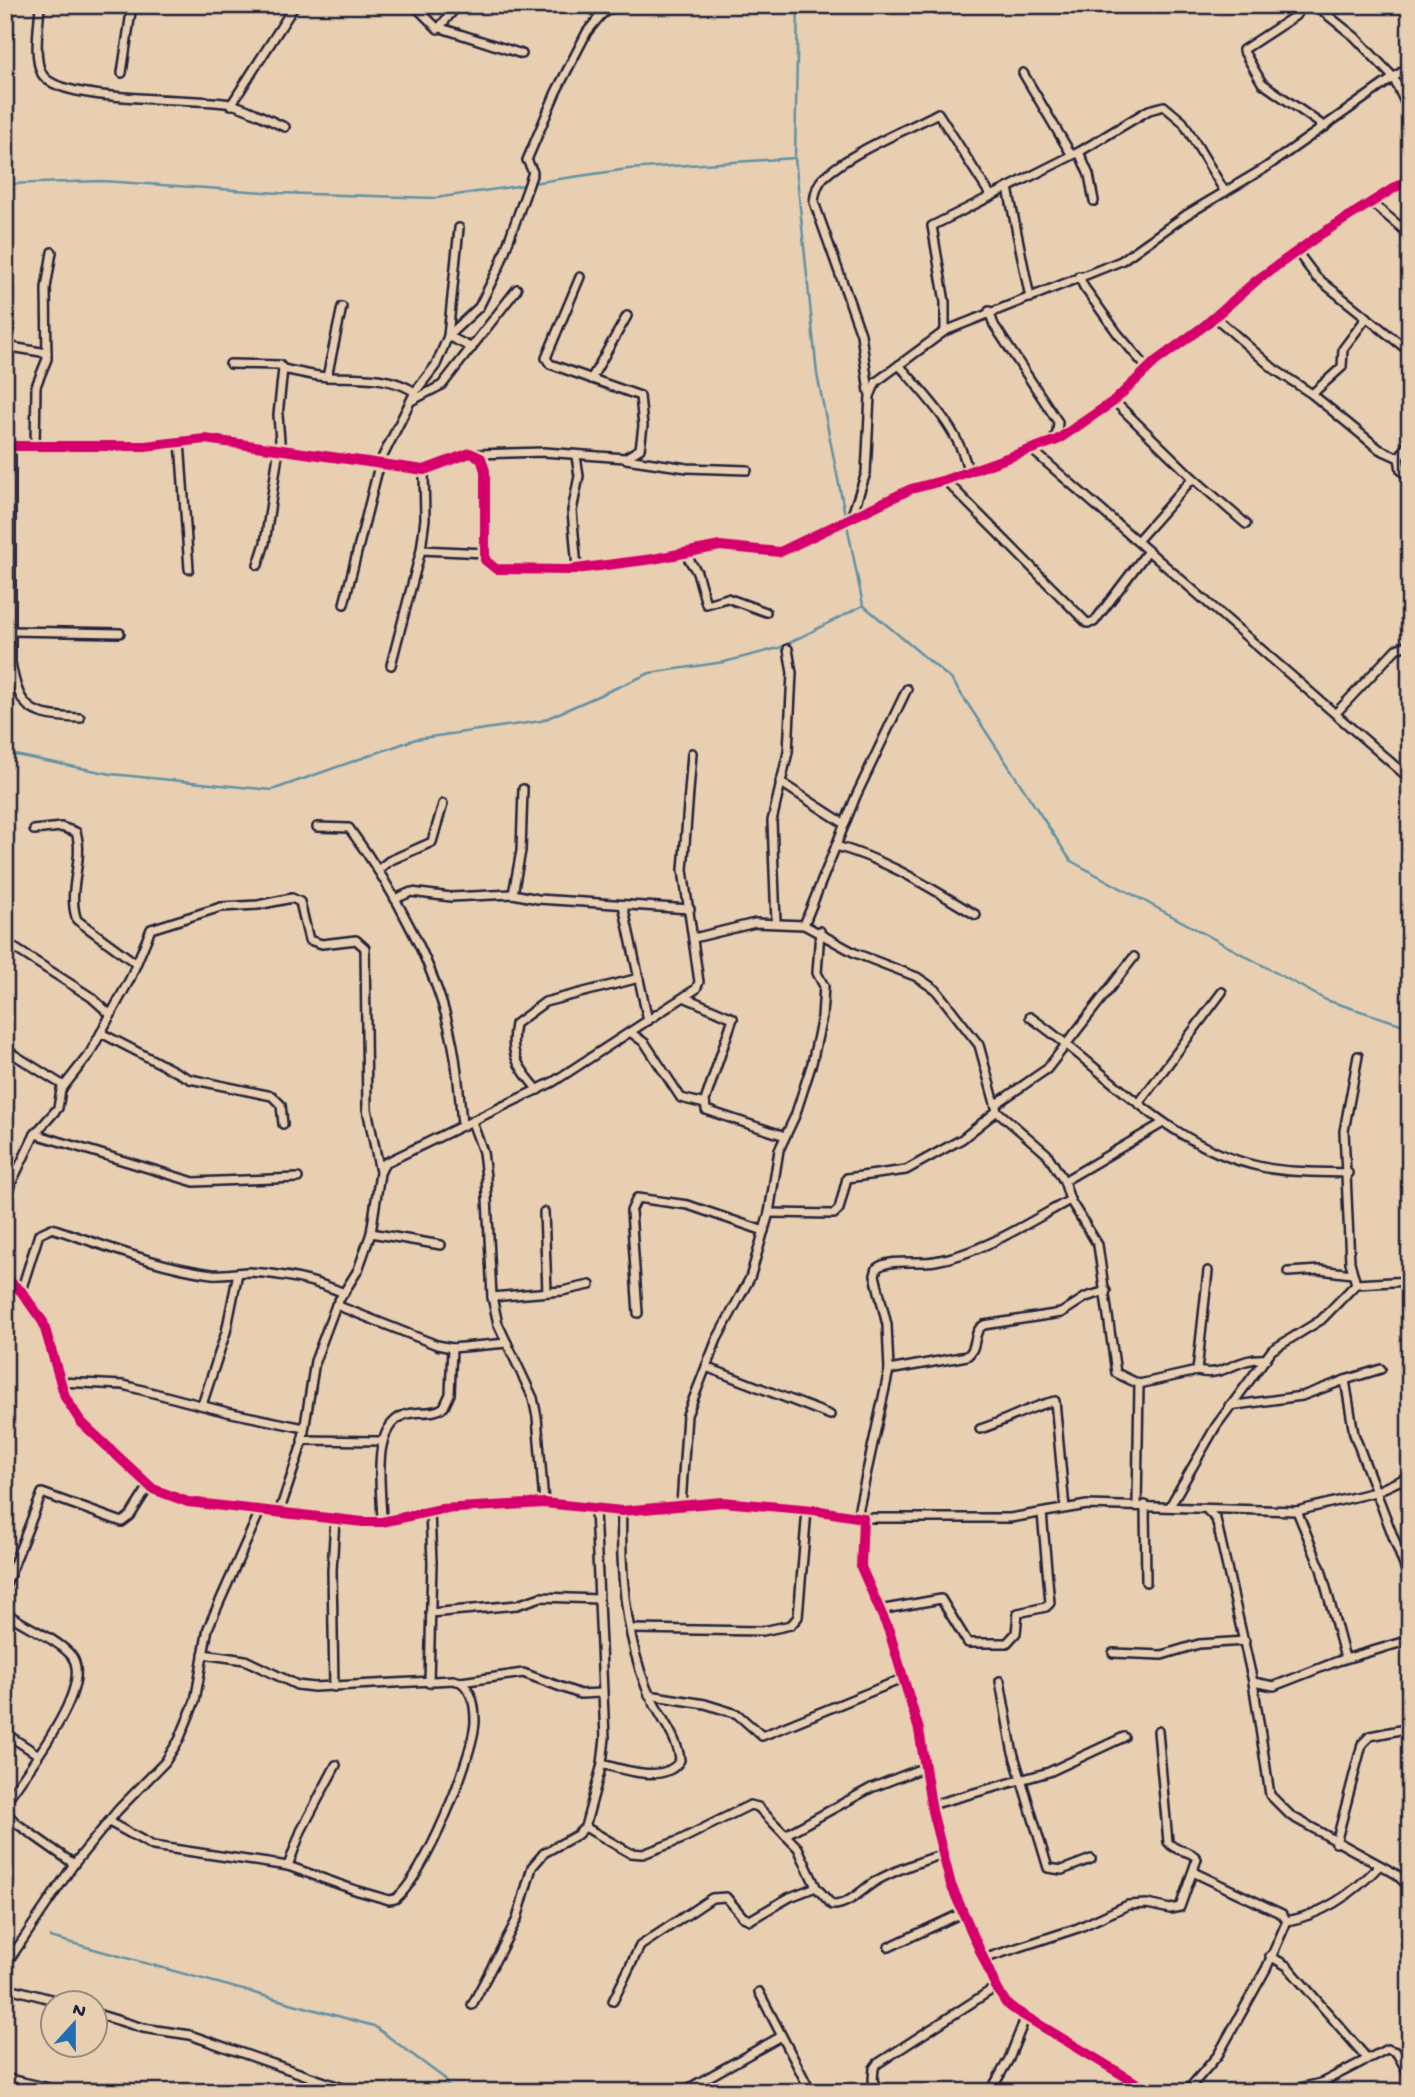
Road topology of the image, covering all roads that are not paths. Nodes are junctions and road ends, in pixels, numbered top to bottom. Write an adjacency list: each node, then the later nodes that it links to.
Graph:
1 (40, 5): 17 (street)
2 (132, 5): 14 (street)
3 (295, 5): 17 (street)
4 (414, 5): 11 (street)
5 (458, 5): 11 (street)
6 (586, 5): 10 (street)
7 (615, 5): 10 (street)
8 (1304, 5): 20 (street)
9 (1315, 5): 16 (street)
10 (601, 15): 42 (street)
11 (441, 28): 12 (street)
12 (522, 54)
13 (1410, 65): 16 (street)
14 (122, 73)
15 (1023, 73): 21 (street)
16 (1392, 76): 18 (street); 20 (street)
17 (231, 104): 19 (street)
18 (1410, 113)
19 (285, 127)
20 (1325, 127): 24 (street)
21 (1075, 153): 23 (street); 24 (street); 26 (street)
22 (1410, 178): 27 (street)
23 (1008, 188): 25 (street); 35 (street)
24 (1225, 192): 32 (street)
25 (991, 196): 41 (street); 55 (street)
26 (1094, 201)
27 (1372, 203): 29 (street); 31 (street)
28 (459, 228): 42 (street)
29 (1410, 235)
30 (52, 252): 46 (street)
31 (1298, 253): 39 (street); 40 (street)
32 (1079, 275): 35 (street); 49 (street)
33 (580, 277): 52 (street)
34 (517, 289): 44 (street)
35 (1030, 298): 37 (street)
36 (342, 307): 51 (street)
37 (989, 311): 41 (street); 59 (street)
38 (627, 316): 52 (street)
39 (1214, 317): 49 (street); 53 (street)
40 (1367, 317): 45 (street); 53 (street)
41 (945, 331): 48 (street)
42 (448, 336): 44 (street); 54 (street)
43 (5, 346): 46 (street)
44 (472, 348): 54 (street)
45 (1410, 352)
46 (47, 353): 61 (street)
47 (230, 364): 50 (street)
48 (899, 365): 55 (street); 71 (street)
49 (1147, 368): 56 (street)
50 (283, 369): 51 (street); 63 (street)
51 (327, 377): 54 (street)
52 (591, 379): 66 (street)
53 (1312, 394): 67 (street)
54 (414, 396): 68 (street)
55 (870, 396): 75 (street)
56 (1114, 401): 59 (street); 72 (street)
57 (1410, 440): 67 (street)
58 (180, 441): 61 (street); 63 (street); 84 (street)
59 (1052, 441): 62 (street)
60 (8, 446): 61 (street); 87 (street)
61 (35, 447)
62 (1030, 448): 71 (street); 77 (street)
63 (276, 450): 68 (street); 82 (street)
64 (477, 454): 65 (street); 69 (street); 81 (street)
65 (576, 456): 66 (street); 83 (street)
66 (625, 458): 70 (street)
67 (1399, 458): 73 (street)
68 (380, 462): 69 (street); 85 (street)
69 (424, 470): 78 (street)
70 (747, 470)
71 (968, 472): 74 (street)
72 (1193, 478): 76 (street); 77 (street)
73 (1410, 479)
74 (945, 480): 75 (street); 79 (street)
75 (851, 518): 80 (street)
76 (1246, 524)
77 (1137, 541): 79 (street)
78 (421, 550): 81 (street); 91 (street)
79 (1148, 551): 93 (street)
80 (684, 552): 83 (street); 86 (street)
81 (485, 553): 83 (street)
82 (258, 565)
83 (577, 568)
84 (190, 569)
85 (344, 604)
86 (766, 612)
87 (11, 631): 88 (street); 94 (street)
88 (120, 633)
89 (1410, 644): 93 (street)
90 (788, 649): 97 (street)
91 (391, 665)
92 (907, 689): 100 (street)
93 (1337, 712): 96 (street)
94 (80, 718)
95 (691, 753): 108 (street)
96 (1410, 779)
97 (780, 782): 100 (street); 110 (street)
98 (523, 789): 105 (street)
99 (443, 804): 104 (street)
100 (845, 824): 103 (street)
101 (317, 827): 104 (street)
102 (34, 830): 116 (street)
103 (836, 846): 109 (street); 111 (street)
104 (379, 869): 106 (street)
105 (513, 894): 106 (street); 107 (street)
106 (395, 900): 136 (street)
107 (623, 905): 108 (street); 117 (street)
108 (690, 909): 113 (street)
109 (976, 915)
110 (776, 922): 111 (street); 113 (street)
111 (804, 925): 112 (street)
112 (820, 931): 132 (street); 138 (street)
113 (694, 938): 119 (street)
114 (5, 942): 120 (street)
115 (1134, 957): 125 (street)
116 (134, 962): 120 (street); 139 (street)
117 (639, 978): 122 (street); 129 (street)
118 (1222, 992): 130 (street)
119 (686, 998): 122 (street); 131 (street)
120 (111, 1015): 124 (street)
121 (1030, 1017): 125 (street)
122 (648, 1021): 123 (street)
123 (630, 1032): 129 (street); 131 (street)
124 (101, 1033): 128 (street); 135 (street)
125 (1066, 1044): 130 (street); 132 (street)
126 (5, 1049): 128 (street)
127 (1358, 1056): 140 (street)
128 (64, 1086): 137 (street)
129 (538, 1090): 133 (street)
130 (1139, 1103): 134 (street)
131 (705, 1104): 138 (street)
132 (996, 1107): 142 (street); 146 (street)
133 (472, 1122): 136 (street); 162 (street)
134 (1163, 1123): 140 (street); 142 (street)
135 (283, 1124)
136 (462, 1126): 139 (street)
137 (35, 1134): 141 (street); 143 (street)
138 (785, 1136): 146 (street)
139 (380, 1173): 148 (street)
140 (1348, 1173): 153 (street)
141 (298, 1178)
142 (1064, 1181): 144 (street)
143 (5, 1196)
144 (1070, 1200): 159 (street); 170 (street)
145 (544, 1212): 160 (street)
146 (769, 1213): 147 (street)
147 (764, 1231): 164 (street); 168 (street)
148 (371, 1233): 149 (street); 161 (street)
149 (442, 1245)
150 (1208, 1271): 171 (street)
151 (1288, 1272): 153 (street)
152 (238, 1273): 158 (street); 161 (street); 175 (street)
153 (1352, 1274): 157 (street)
154 (5, 1278): 158 (street)
155 (1410, 1281): 157 (street)
156 (590, 1284): 160 (street)
157 (1356, 1284): 167 (street)
158 (20, 1291): 173 (street)
159 (1106, 1291): 170 (street); 174 (street)
160 (547, 1292): 162 (street)
161 (344, 1293): 163 (street)
162 (492, 1297): 165 (street)
163 (336, 1305): 166 (street); 178 (street)
164 (638, 1313)
165 (507, 1343): 166 (street); 185 (street)
166 (452, 1349): 181 (street)
167 (1266, 1359): 171 (street); 176 (street)
168 (706, 1367): 177 (street); 186 (street)
169 (1381, 1369): 172 (street)
170 (889, 1370): 199 (street)
171 (1197, 1371): 174 (street)
172 (1345, 1380): 176 (street); 184 (street)
173 (60, 1382): 175 (street); 183 (street)
174 (1139, 1384): 187 (street)
175 (202, 1405): 178 (street)
176 (1229, 1406): 188 (street)
177 (830, 1415)
178 (304, 1428): 180 (street)
179 (980, 1429): 189 (street)
180 (302, 1440): 181 (street); 197 (street)
181 (380, 1441): 201 (street)
182 (1410, 1476): 184 (street)
183 (149, 1486): 191 (street); 204 (street)
184 (1375, 1492): 196 (street); 202 (street)
185 (544, 1503): 190 (street); 193 (street)
186 (681, 1505): 192 (street); 194 (street)
187 (1141, 1505): 188 (street); 189 (street); 203 (street)
188 (1170, 1506): 195 (street)
189 (1065, 1508): 198 (street)
190 (595, 1509): 194 (street); 205 (street)
191 (260, 1510): 197 (street); 213 (street)
192 (807, 1510): 199 (street); 209 (street)
193 (430, 1511): 201 (street); 208 (street)
194 (622, 1511): 209 (street)
195 (1207, 1511): 196 (street); 211 (street)
196 (1297, 1511): 214 (street)
197 (279, 1513): 200 (street)
198 (1042, 1513): 199 (street); 206 (street)
199 (860, 1517): 206 (street)
200 (335, 1519): 201 (street); 220 (street)
201 (382, 1522)
202 (1410, 1581)
203 (1146, 1582)
204 (5, 1587)
205 (598, 1599): 208 (street); 221 (street)
206 (879, 1610): 215 (street)
207 (5, 1612): 227 (street)
208 (430, 1614): 219 (street)
209 (632, 1629): 222 (street)
210 (1410, 1640): 214 (street)
211 (1245, 1641): 212 (street); 218 (street)
212 (1113, 1653)
213 (203, 1654): 220 (street); 235 (street)
214 (1345, 1658): 218 (street)
215 (902, 1679): 222 (street); 230 (street)
216 (1000, 1681): 231 (street)
217 (461, 1682): 219 (street); 221 (street); 242 (street)
218 (1253, 1682): 238 (street)
219 (429, 1683): 220 (street)
220 (334, 1686)
221 (601, 1693): 228 (street)
222 (649, 1695): 228 (street)
223 (1410, 1728): 238 (street)
224 (1158, 1731): 244 (street)
225 (5, 1733): 227 (street)
226 (1124, 1737): 231 (street)
227 (37, 1754): 232 (street)
228 (602, 1764): 236 (street)
229 (336, 1765): 242 (street)
230 (925, 1767): 233 (street); 237 (street)
231 (1021, 1779): 233 (street); 240 (street)
232 (5, 1802)
233 (931, 1805): 239 (street)
234 (5, 1811): 241 (street)
235 (109, 1822): 241 (street); 242 (street)
236 (585, 1827): 237 (street); 258 (street)
237 (785, 1835): 246 (street)
238 (1336, 1843): 243 (street)
239 (944, 1854): 246 (street); 247 (street)
240 (1091, 1859)
241 (74, 1864): 252 (street)
242 (288, 1866)
243 (1379, 1866): 245 (street); 248 (street)
244 (1193, 1872): 248 (street); 251 (street)
245 (1408, 1883)
246 (816, 1887): 257 (street)
247 (962, 1913): 249 (street); 251 (street)
248 (1287, 1921): 250 (street)
249 (889, 1947)
250 (1270, 1956): 262 (street); 273 (street)
251 (983, 1959): 254 (street)
252 (5, 1966)
253 (5, 1987): 256 (street)
254 (996, 1987): 259 (street); 270 (street)
255 (760, 1992): 261 (street)
256 (38, 1996)
257 (613, 2001)
258 (472, 2005)
259 (1026, 2016): 271 (street); 272 (street)
260 (108, 2017): 266 (street)
261 (780, 2037): 268 (street); 269 (street)
262 (1366, 2057): 263 (street); 265 (street)
263 (1410, 2076)
264 (5, 2078): 267 (street)
265 (1321, 2083): 274 (street); 275 (street)
266 (348, 2090)
267 (67, 2092)
268 (682, 2092)
269 (811, 2092)
270 (878, 2092)
271 (990, 2092)
272 (1151, 2092)
273 (1186, 2092)
274 (1282, 2092)
275 (1327, 2092)

